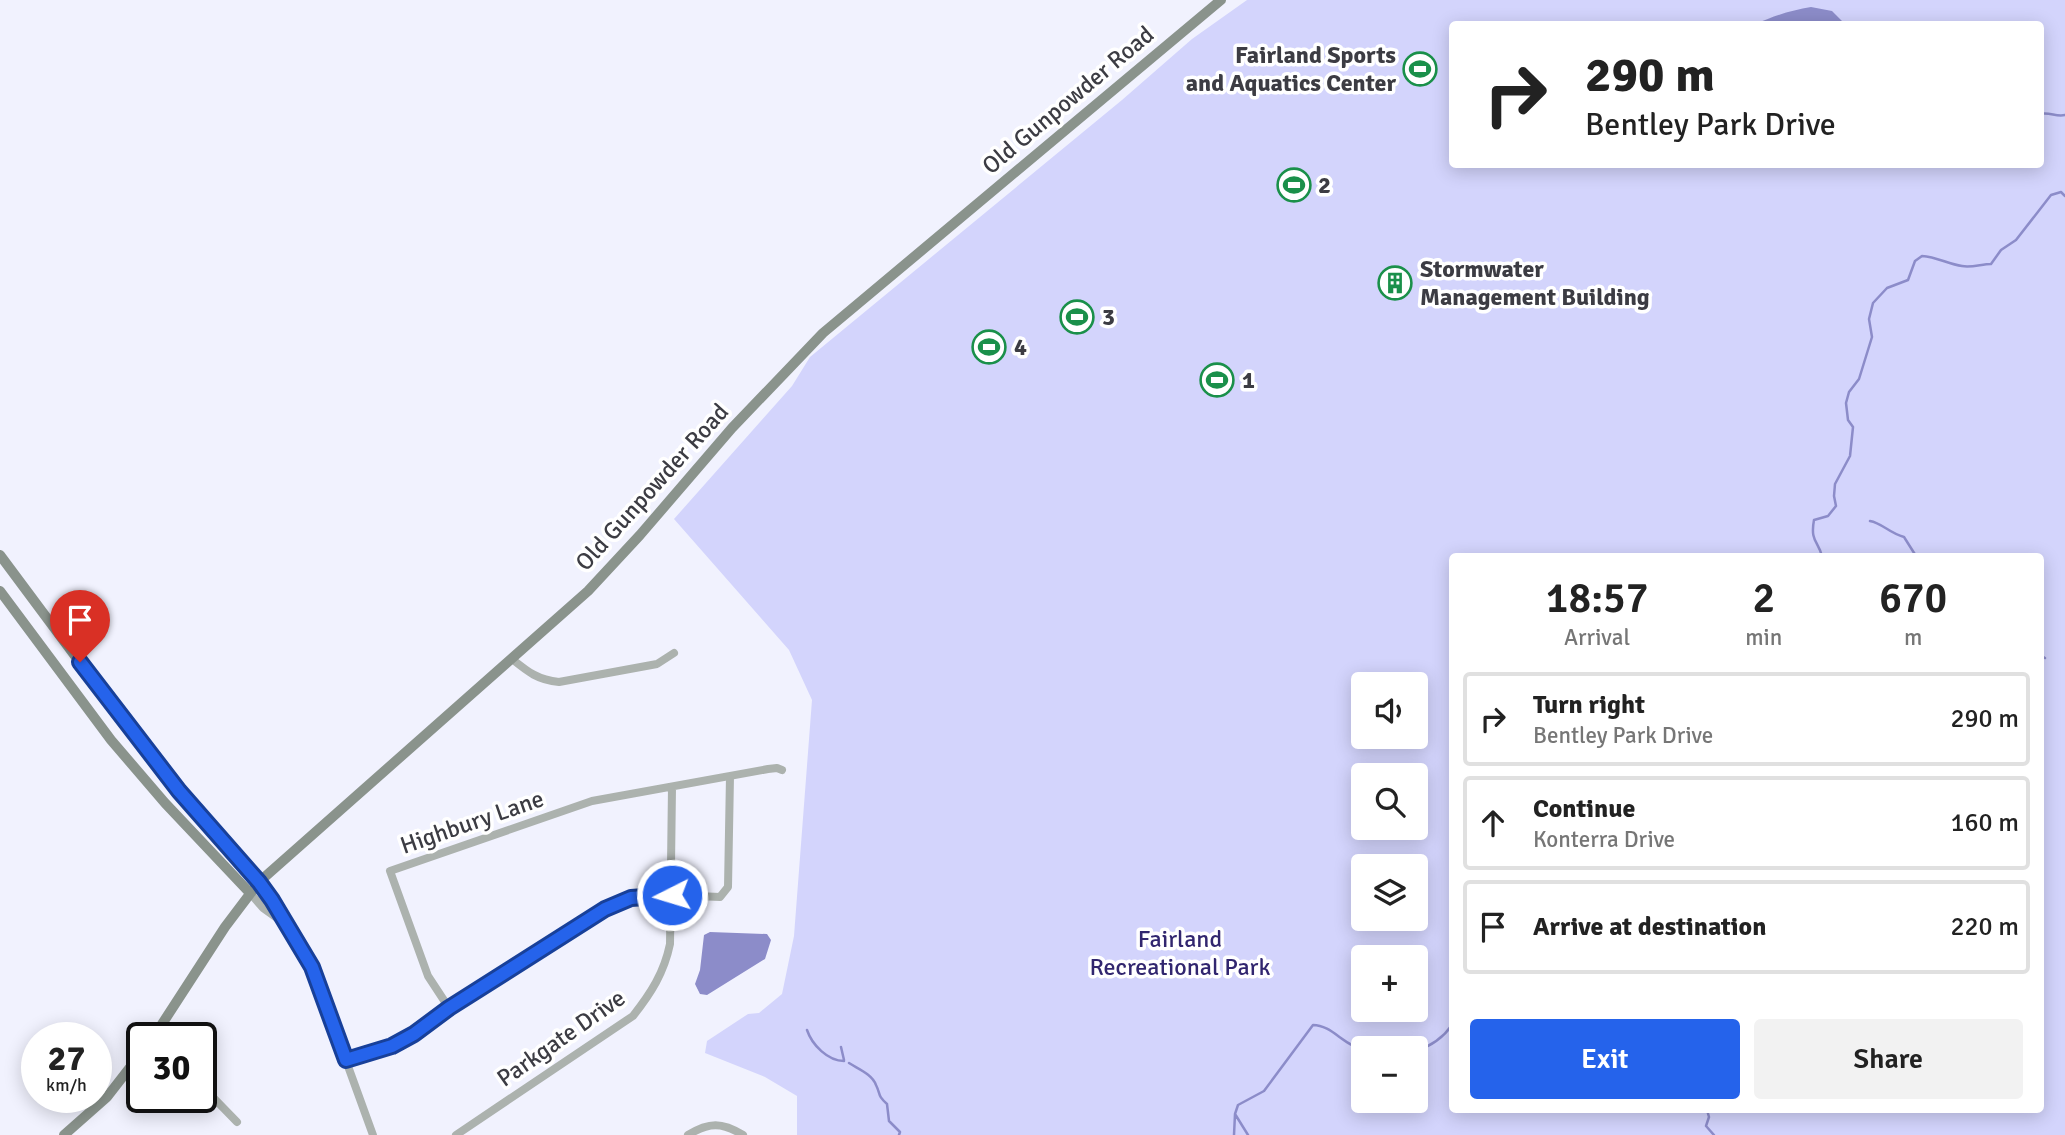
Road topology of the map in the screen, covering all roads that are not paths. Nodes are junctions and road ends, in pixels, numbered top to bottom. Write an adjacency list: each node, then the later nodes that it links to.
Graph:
1 (1221, 0): 5 (main road, Old Gunpowder Road)
2 (0, 555): 9 (main road)
3 (0, 591): 10 (main road)
4 (674, 653): 5 (street)
5 (512, 659): 9 (main road, Old Gunpowder Road)
6 (782, 770): 7 (street)
7 (730, 776): 8 (street); 11 (street)
8 (672, 787): 11 (street, Parkgate Drive); 13 (street, Highbury Lane)
9 (259, 882): 10 (main road, Old Gunpowder Road); 12 (street)
10 (250, 893): 12 (street); 14 (main road, Old Gunpowder Road)
11 (672, 895): 13 (street); 21 (street, Parkgate Drive)
12 (286, 925): 15 (street)
13 (449, 1008): 15 (street)
14 (163, 1022)
15 (346, 1060): 20 (street)
16 (126, 1073): 19 (main road)
17 (217, 1101): 18 (street)
18 (237, 1122)
19 (64, 1135)
20 (373, 1135)
21 (456, 1135)
22 (688, 1135): 23 (street)
23 (743, 1135)

